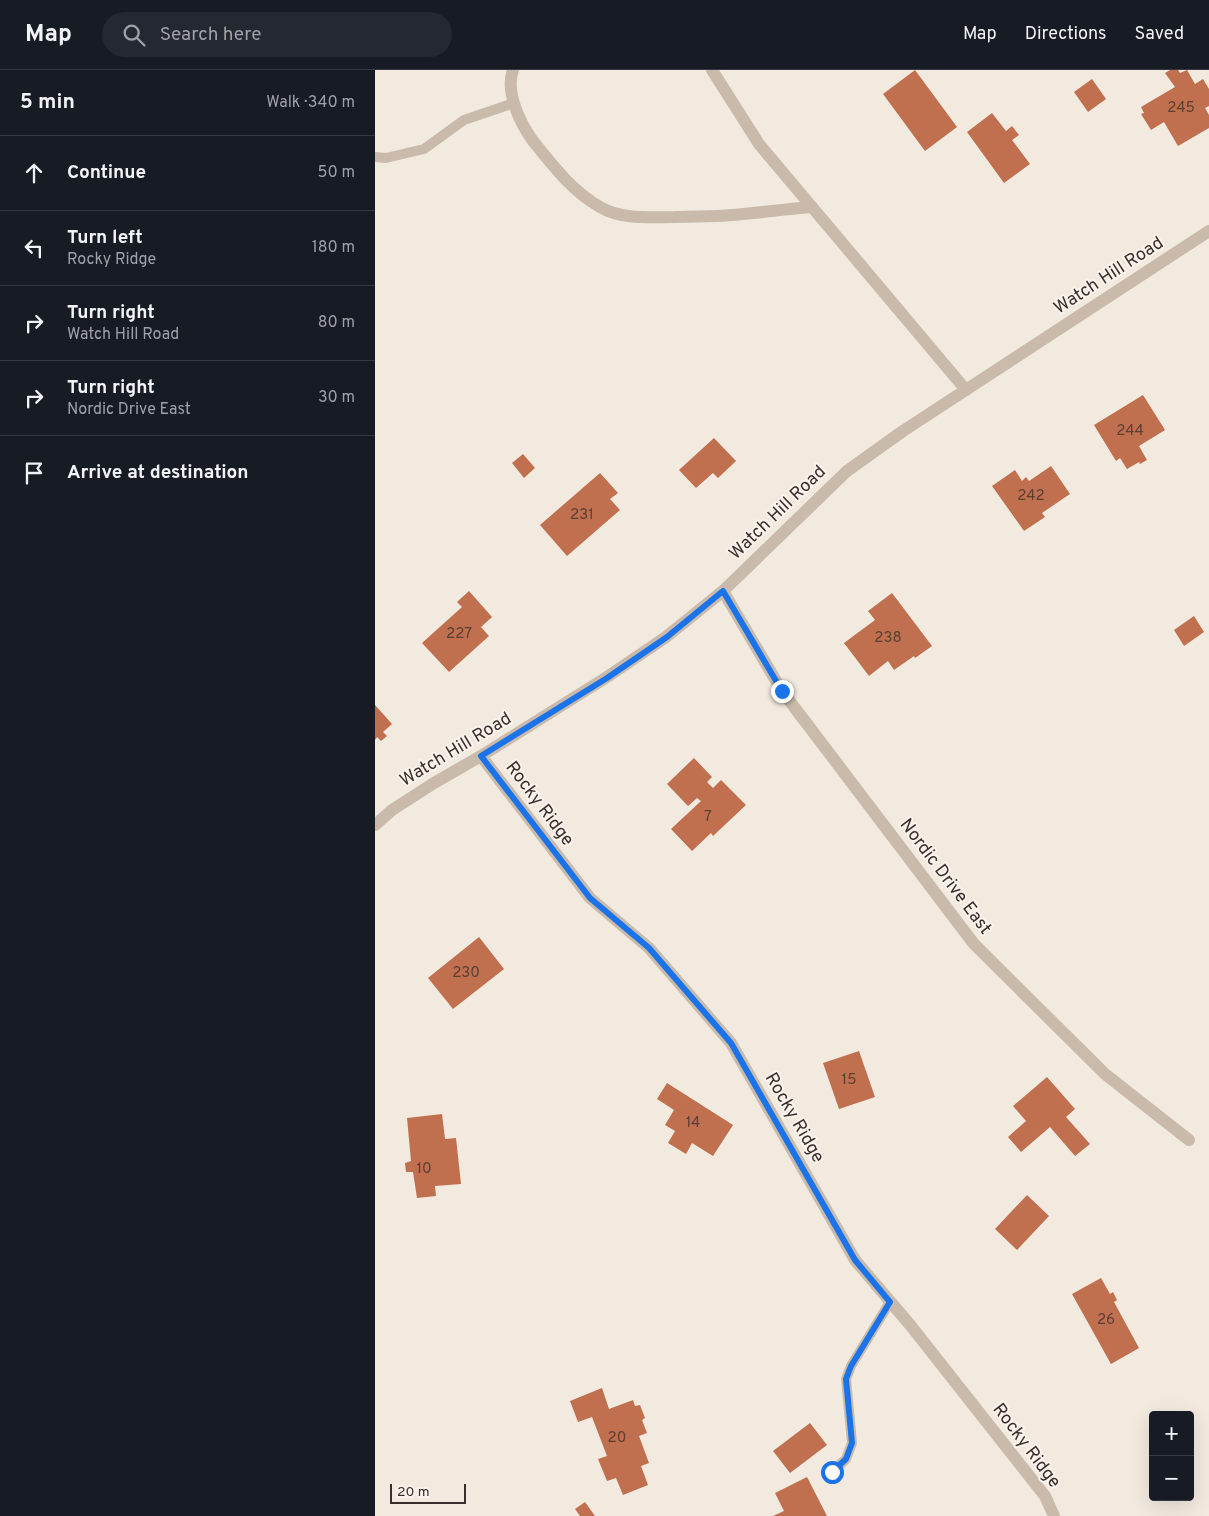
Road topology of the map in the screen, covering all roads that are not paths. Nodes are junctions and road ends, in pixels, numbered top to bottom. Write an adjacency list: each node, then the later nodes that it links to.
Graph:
1 (513, 70): 3 (street)
2 (712, 70): 5 (street)
3 (514, 103): 4 (lane); 5 (street)
4 (375, 157)
5 (812, 207): 7 (street)
6 (1209, 231): 7 (street, Watch Hill Road)
7 (966, 390): 8 (street, Watch Hill Road)
8 (723, 591): 9 (street, Watch Hill Road); 11 (street, Nordic Drive East)
9 (481, 756): 10 (street, Watch Hill Road); 12 (street, Rocky Ridge)
10 (375, 825)
11 (1189, 1140)
12 (890, 1302): 13 (lane); 14 (street, Rocky Ridge)
13 (832, 1472)
14 (1054, 1516)

